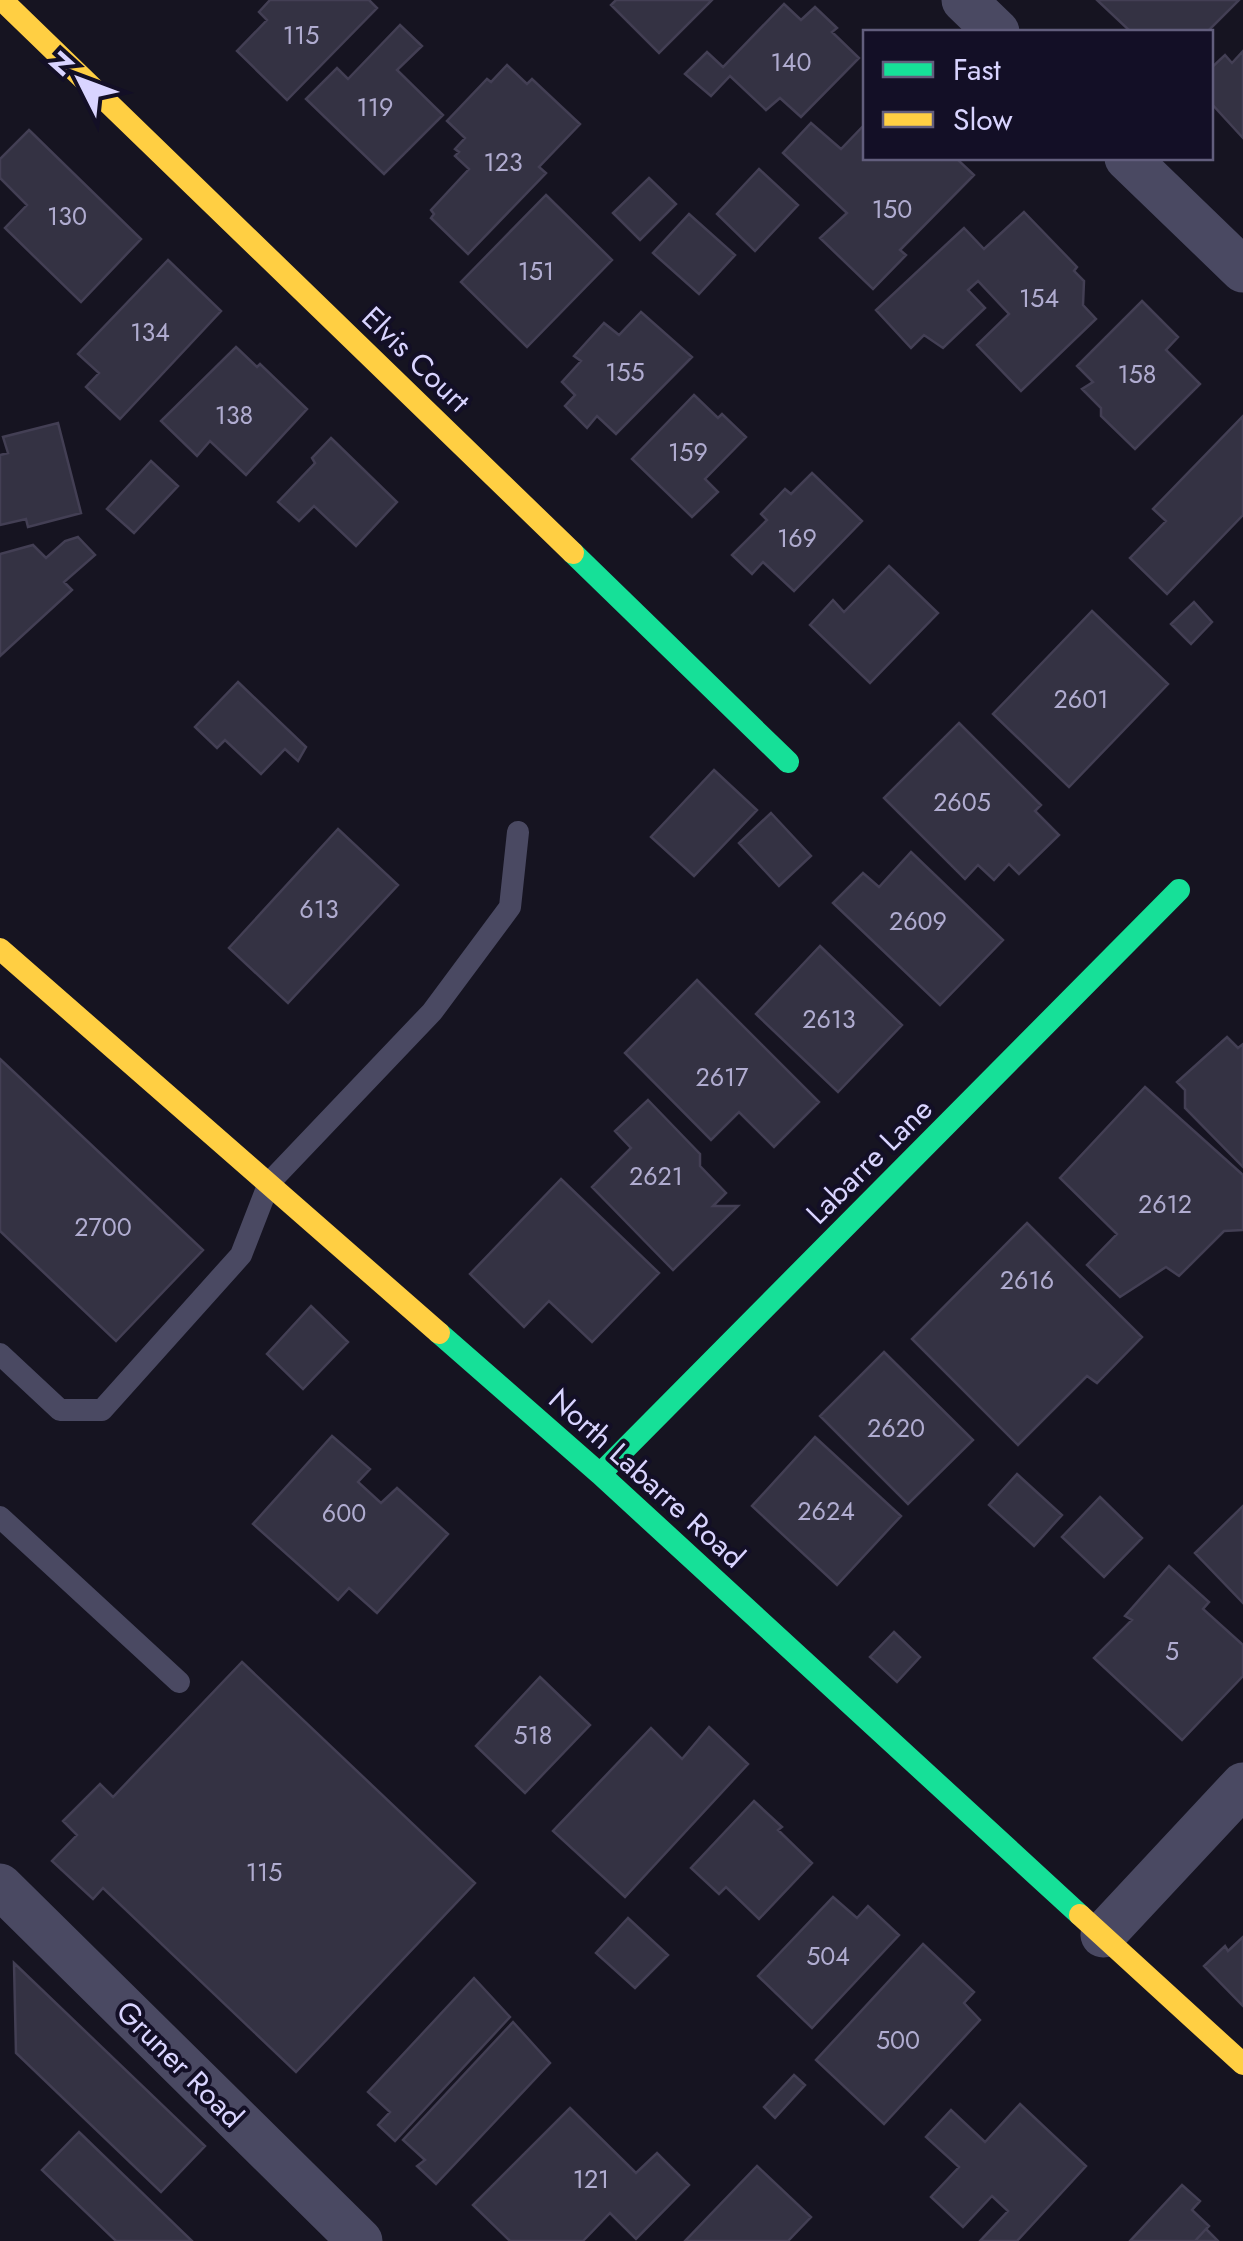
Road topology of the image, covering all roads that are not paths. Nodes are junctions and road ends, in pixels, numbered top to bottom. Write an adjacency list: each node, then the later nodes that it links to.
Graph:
1 (2, 0): 6 (street, Elvis Court)
2 (964, 0): 3 (street)
3 (996, 30)
4 (1128, 160): 5 (street)
5 (1243, 270)
6 (788, 762)
7 (518, 832): 10 (lane)
8 (1179, 890): 12 (street, Labarre Lane)
9 (0, 949): 10 (street, North Labarre Road)
10 (268, 1183): 11 (lane); 12 (street, North Labarre Road)
11 (0, 1354)
12 (600, 1474): 17 (street, North Labarre Road)
13 (0, 1517): 14 (lane)
14 (179, 1682)
15 (1243, 1785): 17 (street)
16 (0, 1886): 19 (street, Gruner Road)
17 (1103, 1935): 18 (street, North Labarre Road)
18 (1243, 2064)
19 (360, 2241)

